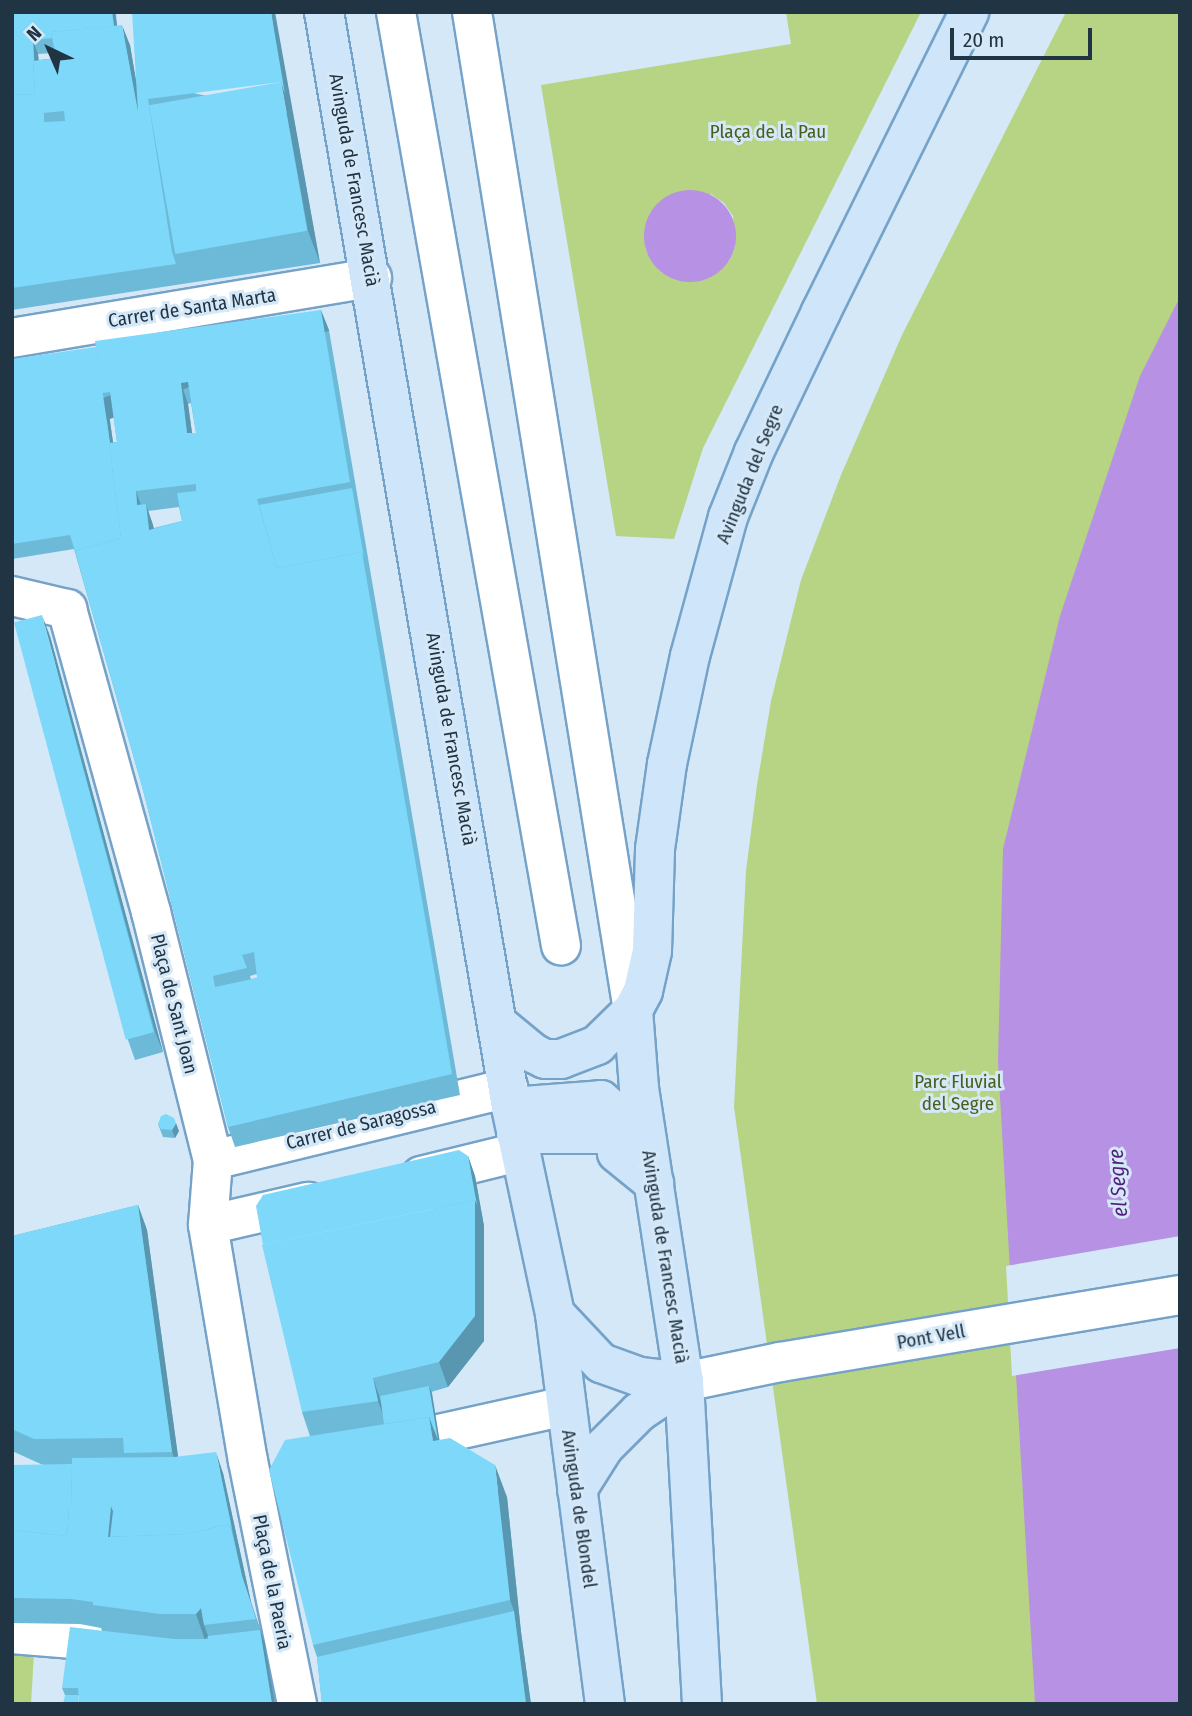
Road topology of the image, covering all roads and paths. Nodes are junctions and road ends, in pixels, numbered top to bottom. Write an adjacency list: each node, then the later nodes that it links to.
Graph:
1 (324, 12): 5 (main road, Avinguda de Francesc Macià)
2 (396, 12): 8 (street)
3 (472, 12): 9 (street, Avinguda de Francesc Macià)
4 (970, 12): 9 (main road, Avinguda del Segre)
5 (372, 278): 6 (street, Carrer de Santa Marta); 10 (main road, Avinguda de Francesc Macià)
6 (12, 338)
7 (12, 596): 13 (street, Plaça de Sant Joan)
8 (561, 946)
9 (633, 1010): 10 (main road); 12 (main road, Avinguda de Francesc Macià)
10 (499, 1025): 11 (main road, Avinguda de Francesc Macià)
11 (514, 1121): 12 (main road); 13 (street, Carrer de Saragossa); 14 (street); 18 (main road, Avinguda de Francesc Macià)
12 (629, 1134): 19 (main road, Avinguda de Francesc Macià)
13 (213, 1160): 16 (street, Plaça de Sant Joan)
14 (384, 1185)
15 (343, 1194): 16 (street)
16 (208, 1225): 23 (street, Plaça de Sant Joan)
17 (1180, 1294): 19 (street, Pont Vell)
18 (555, 1314): 19 (main road, Avinguda de Francesc Macià); 20 (main road, Avinguda de Blondel)
19 (684, 1382): 25 (main road, Avinguda de Francesc Macià); 30 (main road)
20 (565, 1406): 21 (street); 25 (main road, Avinguda de Blondel)
21 (439, 1434)
22 (287, 1456): 23 (street)
23 (248, 1461): 24 (street); 28 (street, Plaça de la Paeria)
24 (207, 1466)
25 (577, 1490): 29 (main road, Avinguda de Blondel)
26 (12, 1634): 27 (street)
27 (154, 1647)
28 (297, 1704)
29 (605, 1704)
30 (702, 1704)

